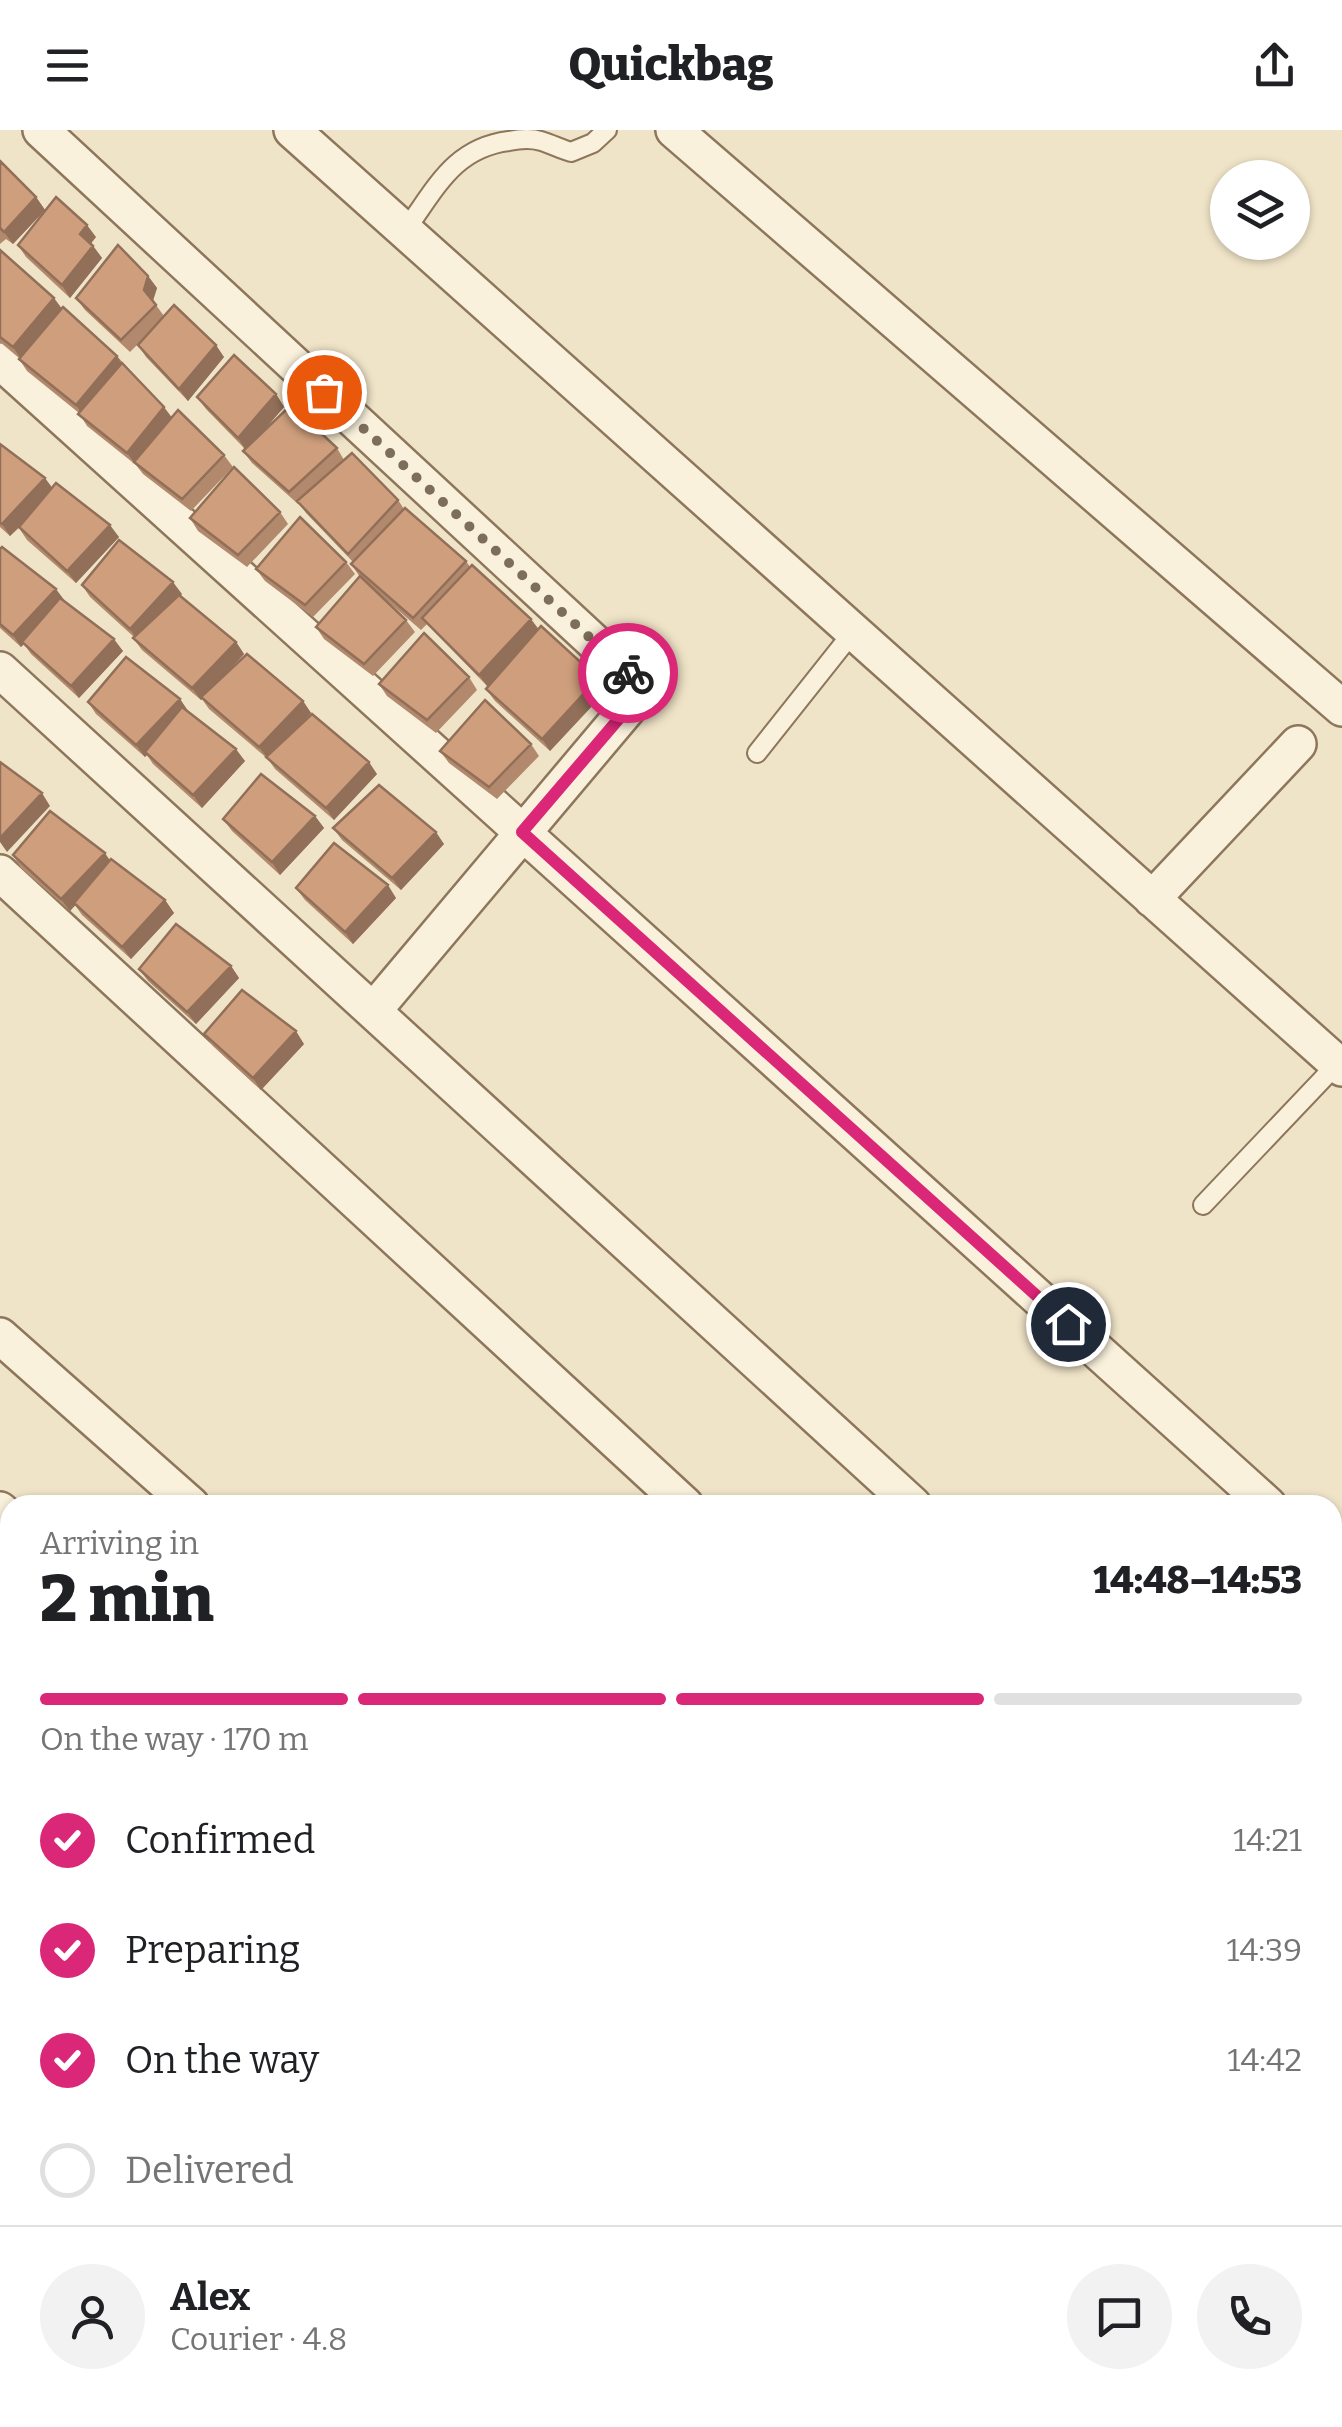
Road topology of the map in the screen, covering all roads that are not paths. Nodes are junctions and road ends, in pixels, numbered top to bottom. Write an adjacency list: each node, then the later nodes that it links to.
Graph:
1 (42, 130): 12 (street)
2 (292, 130): 5 (street)
3 (607, 130): 5 (lane)
4 (674, 130): 9 (street)
5 (404, 232): 7 (street)
6 (0, 361): 12 (street)
7 (852, 632): 11 (lane); 14 (street)
8 (0, 670): 15 (street)
9 (1342, 708)
10 (1298, 744): 14 (street)
11 (757, 752)
12 (522, 832): 15 (street); 22 (street)
13 (0, 873): 20 (street)
14 (1152, 899): 16 (street)
15 (372, 1011): 21 (street)
16 (1339, 1066): 17 (lane)
17 (1202, 1205)
18 (0, 1336): 19 (street)
19 (180, 1495)
20 (674, 1495)
21 (903, 1495)
22 (1257, 1495)

